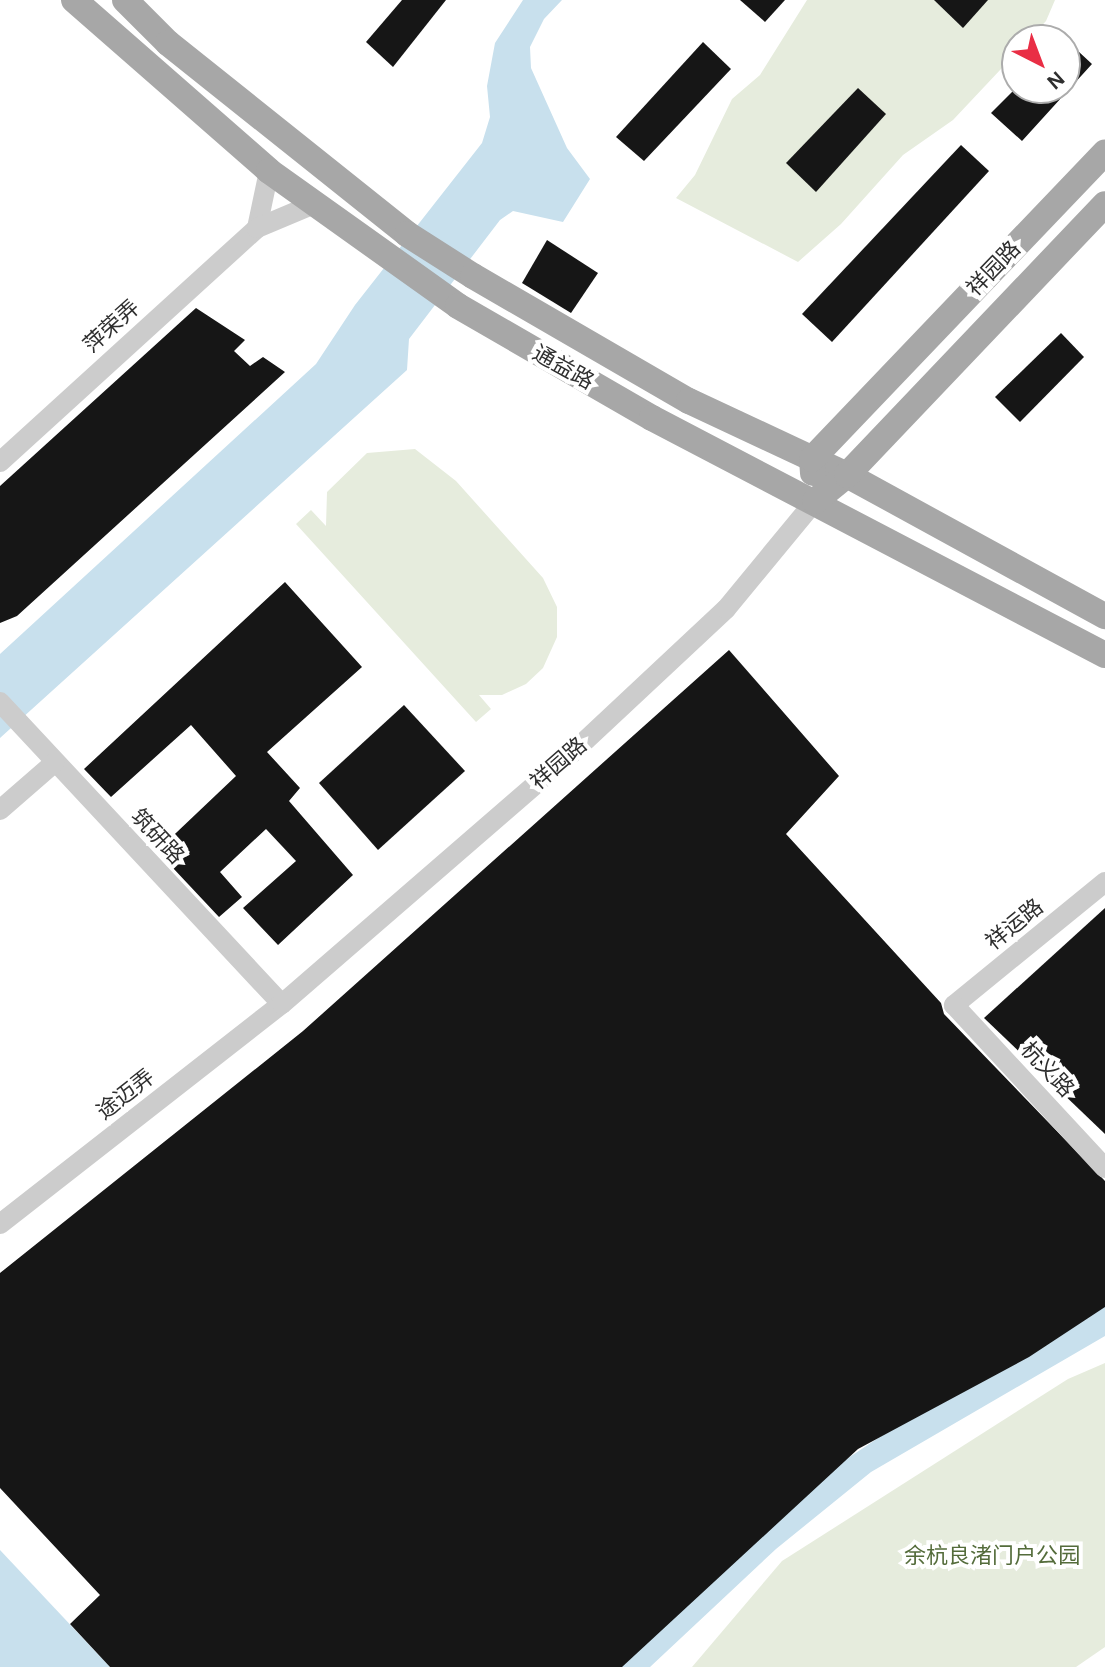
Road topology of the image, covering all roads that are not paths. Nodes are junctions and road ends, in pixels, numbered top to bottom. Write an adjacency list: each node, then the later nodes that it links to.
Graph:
1 (74, 0): 6 (main road, 通益路)
2 (125, 0): 4 (main road, 通益路)
3 (140, 0): 4 (street)
4 (152, 26): 10 (main road, 通益路)
5 (1105, 152): 10 (main road, 祥园路)
6 (269, 171): 7 (main road, 通益路); 9 (street)
7 (314, 204): 9 (street, 萍荣弄); 13 (main road, 通益路)
8 (1105, 204): 12 (main road, 祥园路)
9 (257, 228): 11 (street, 萍荣弄)
10 (812, 459): 12 (main road, 通益路); 13 (main road)
11 (0, 462)
12 (847, 475): 13 (main road, 祥园路); 14 (main road, 通益路)
13 (815, 501): 15 (main road, 通益路); 20 (street, 祥园路)
14 (1105, 616)
15 (1105, 655)
16 (0, 702): 17 (street, 筑研路)
17 (54, 763): 18 (street); 20 (street, 筑研路)
18 (0, 810)
19 (1105, 882): 21 (street, 祥运路)
20 (282, 1004): 23 (street, 途迈弄)
21 (954, 1005): 22 (street, 杭义路)
22 (1105, 1168)
23 (0, 1224)

